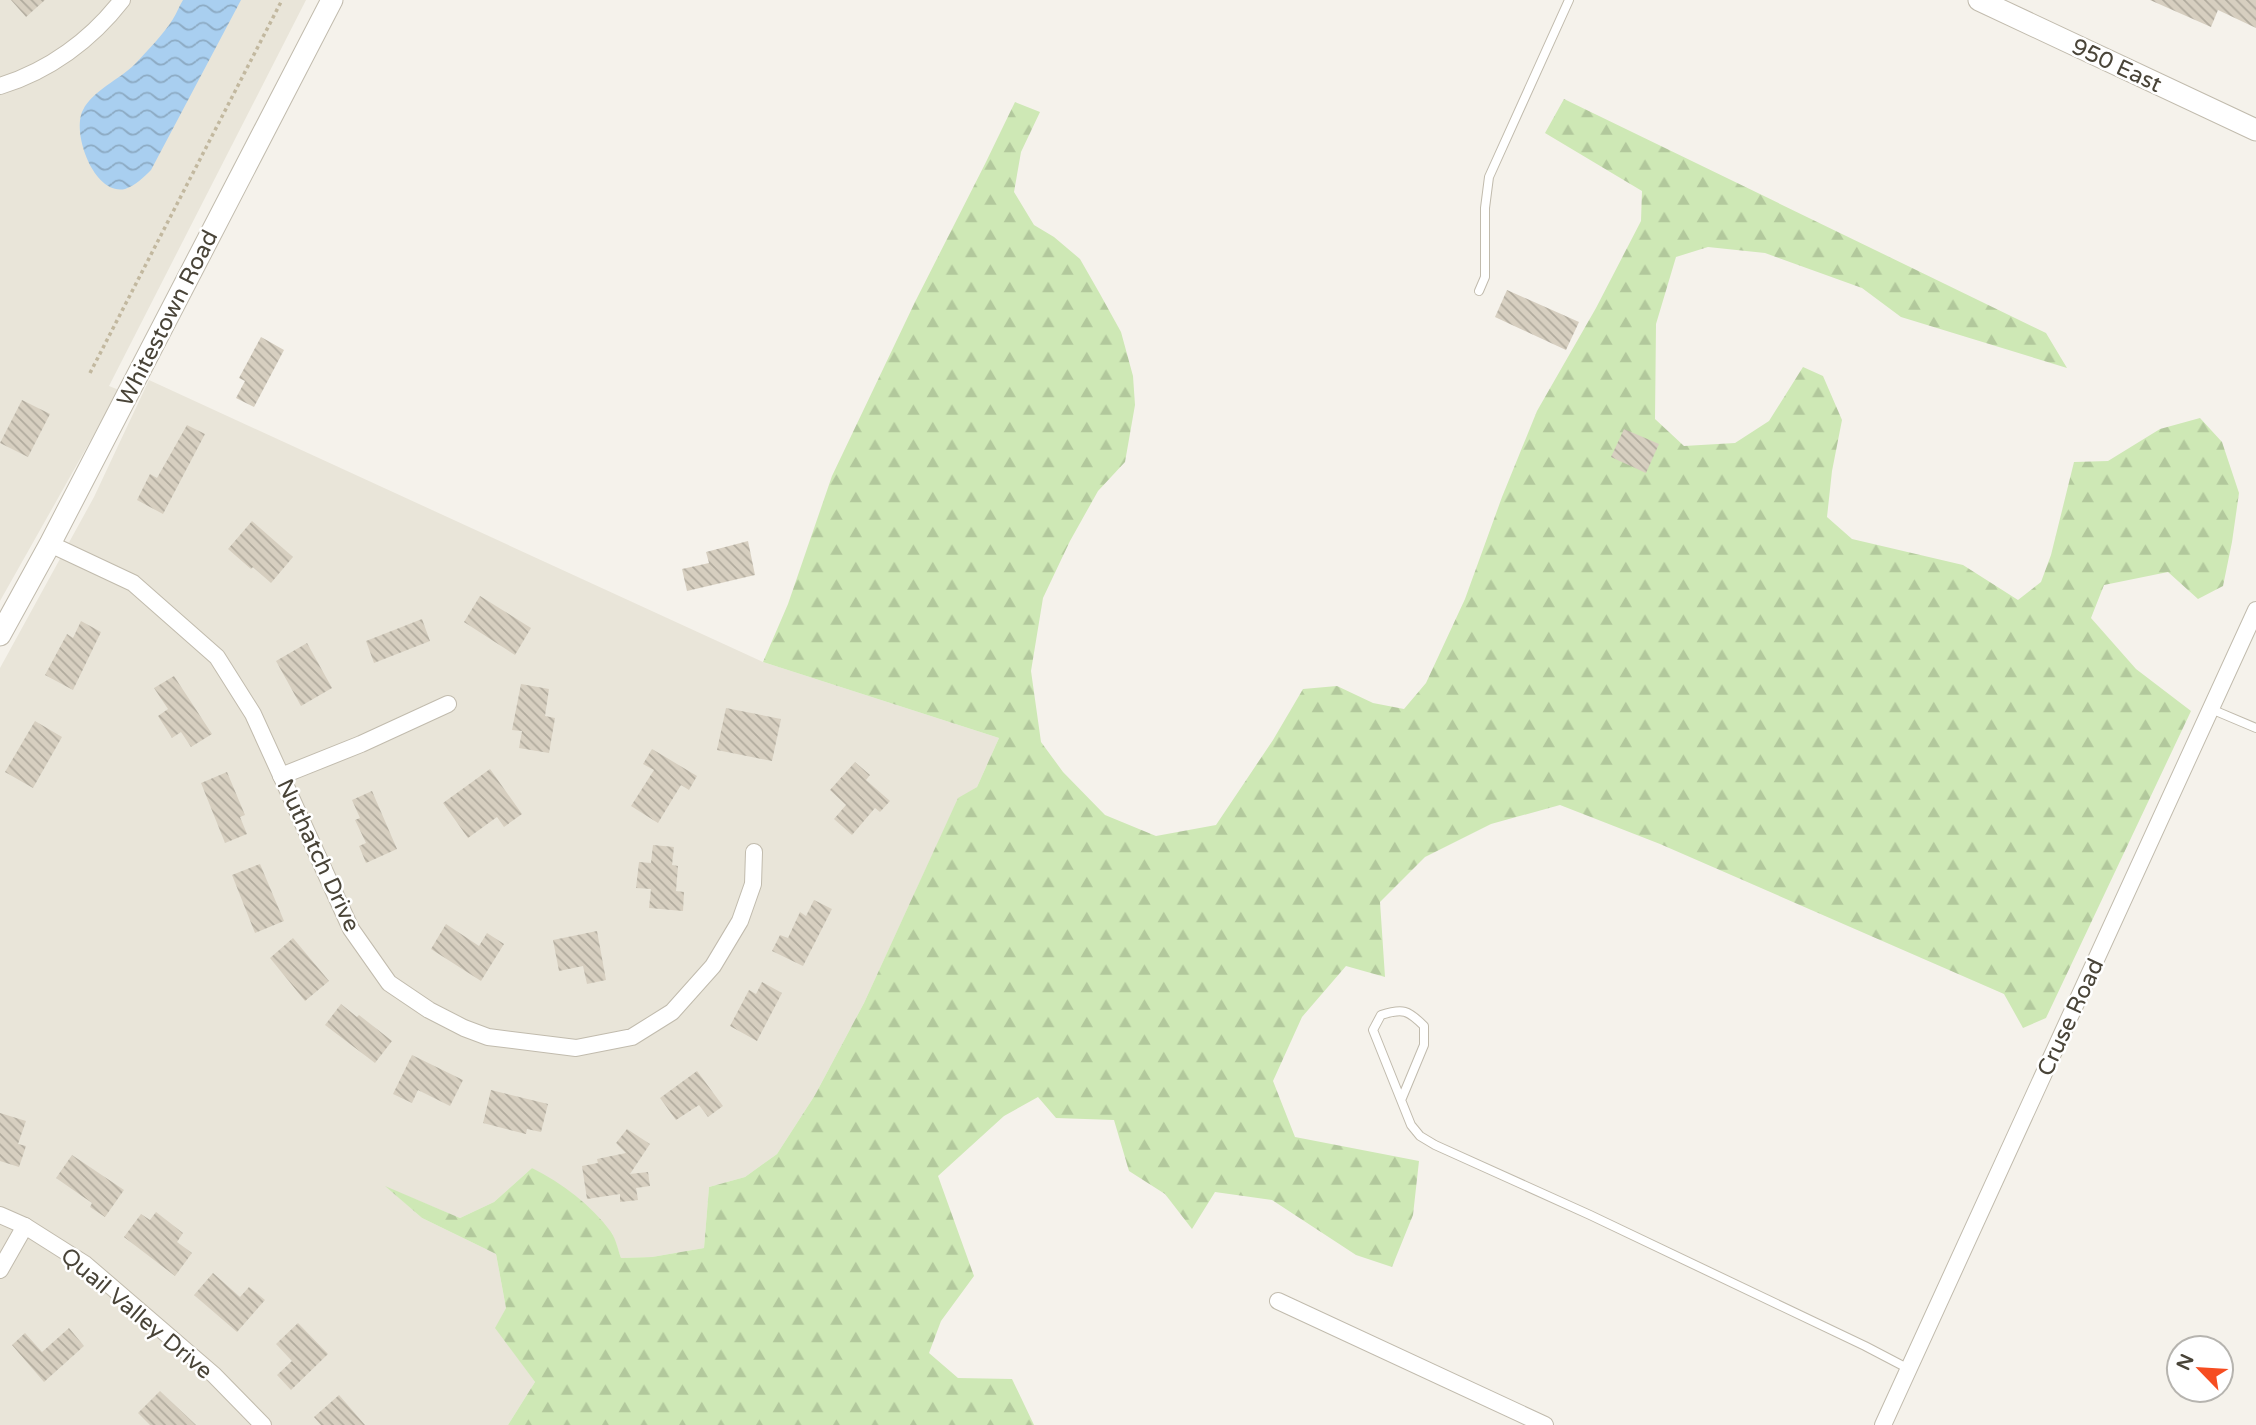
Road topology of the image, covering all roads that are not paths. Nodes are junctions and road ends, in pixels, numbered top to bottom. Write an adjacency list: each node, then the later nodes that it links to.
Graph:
1 (122, 0): 5 (street)
2 (332, 0): 8 (street, Whitestown Road)
3 (1569, 0): 7 (lane)
4 (1979, 0): 6 (street, 950 East)
5 (0, 86)
6 (2256, 130)
7 (1479, 291)
8 (50, 544): 10 (street, Whitestown Road); 14 (street, Nuthatch Drive)
9 (2256, 610): 12 (street, Cruse Road)
10 (0, 635)
11 (448, 704): 14 (street)
12 (2211, 709): 13 (lane); 21 (street, Cruse Road)
13 (2256, 728)
14 (281, 776): 15 (street, Nuthatch Drive)
15 (754, 852)
16 (1402, 1098): 16 (lane); 21 (lane)
17 (0, 1215): 18 (street, Quail Valley Drive)
18 (25, 1226): 19 (street); 22 (street, Quail Valley Drive)
19 (0, 1270)
20 (1278, 1301): 23 (street)
21 (1909, 1369): 24 (street, Cruse Road)
22 (263, 1425)
23 (1545, 1425)
24 (1883, 1425)

